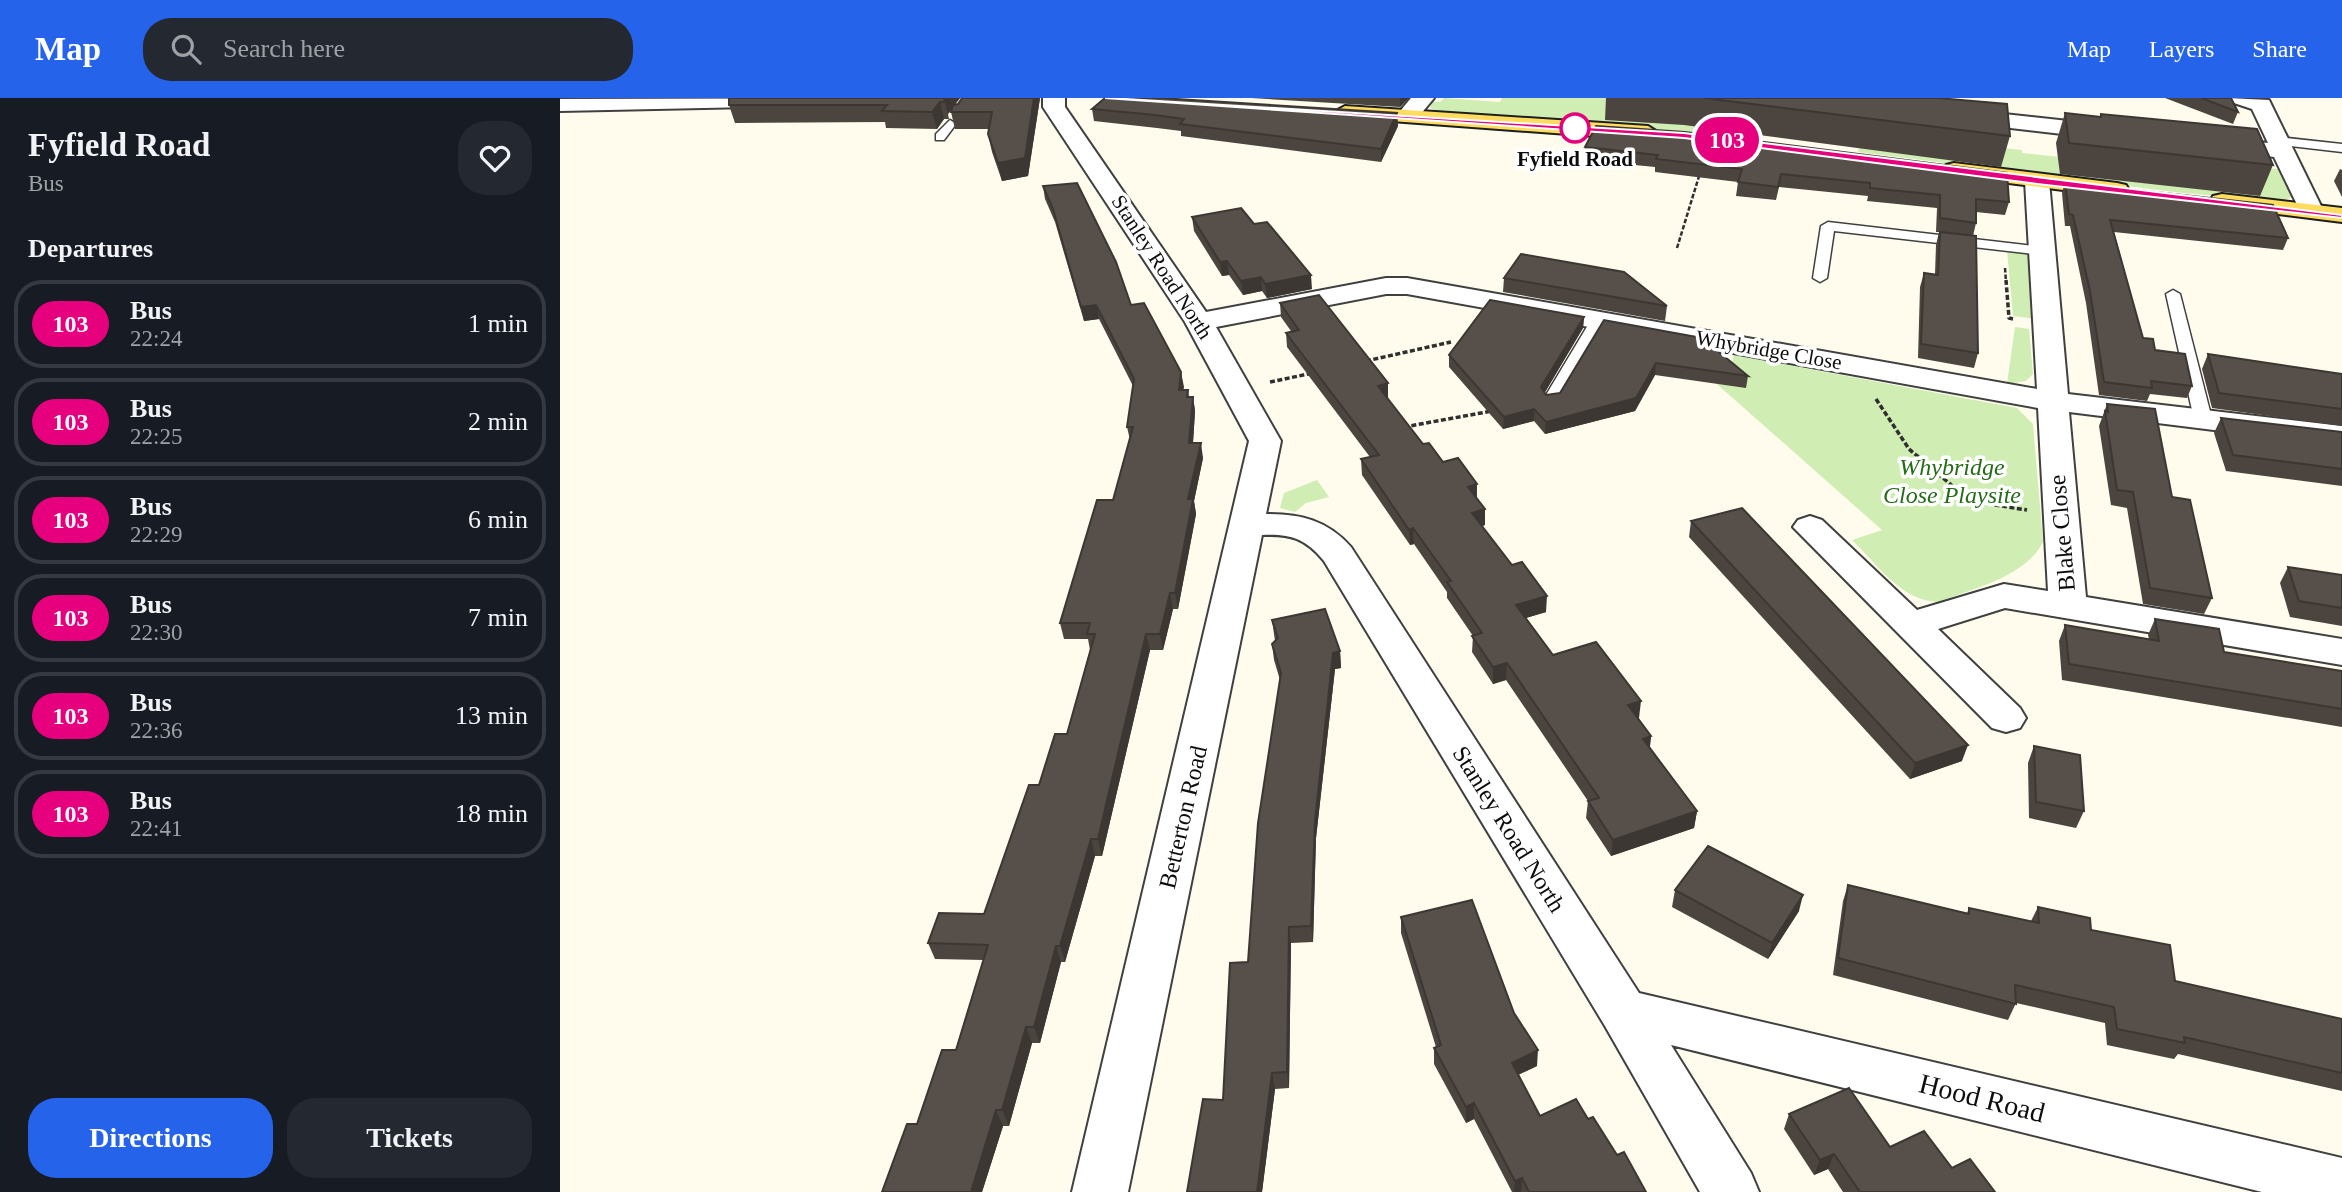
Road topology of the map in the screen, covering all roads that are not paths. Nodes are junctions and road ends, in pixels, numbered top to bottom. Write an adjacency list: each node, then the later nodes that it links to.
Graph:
1 (887, 98): 5 (street)
2 (1054, 98): 26 (street, Stanley Road North)
3 (1423, 98): 8 (street)
4 (2238, 98): 14 (street)
5 (560, 105)
6 (1326, 111): 8 (main road)
7 (1940, 113): 11 (street)
8 (1407, 116): 10 (main road)
9 (950, 124): 12 (lane)
10 (1672, 134)
11 (2132, 135)
12 (940, 137)
13 (2187, 141): 14 (street)
14 (2280, 146): 15 (lane); 20 (street)
15 (2342, 148)
16 (1930, 167): 17 (main road)
17 (2037, 181): 18 (main road); 22 (street, Blake Close)
18 (2143, 193)
19 (2196, 198): 20 (main road)
20 (2312, 212): 21 (main road)
21 (2342, 215)
22 (2042, 251): 23 (lane); 28 (street, Blake Close)
23 (1820, 278)
24 (2174, 294): 29 (lane)
25 (1599, 320): 26 (street, Whybridge Close); 27 (lane); 28 (street, Whybridge Close)
26 (1199, 322): 31 (street, Stanley Road North)
27 (1552, 398)
28 (2052, 401): 29 (street, Whybridge Close); 34 (street, Blake Close)
29 (2203, 419): 30 (street, Whybridge Close)
30 (2342, 436)
31 (1262, 456): 32 (street, Betterton Road)
32 (1247, 524): 38 (street, Stanley Road North); 40 (street, Betterton Road)
33 (1810, 527): 35 (street)
34 (2068, 607): 35 (street); 36 (street, Blake Close)
35 (1910, 625): 37 (street)
36 (2342, 652)
37 (2006, 718)
38 (1623, 1011): 39 (street, Hood Road); 41 (street, Stanley Road North)
39 (2342, 1185)
40 (1100, 1192)
41 (1731, 1192)

